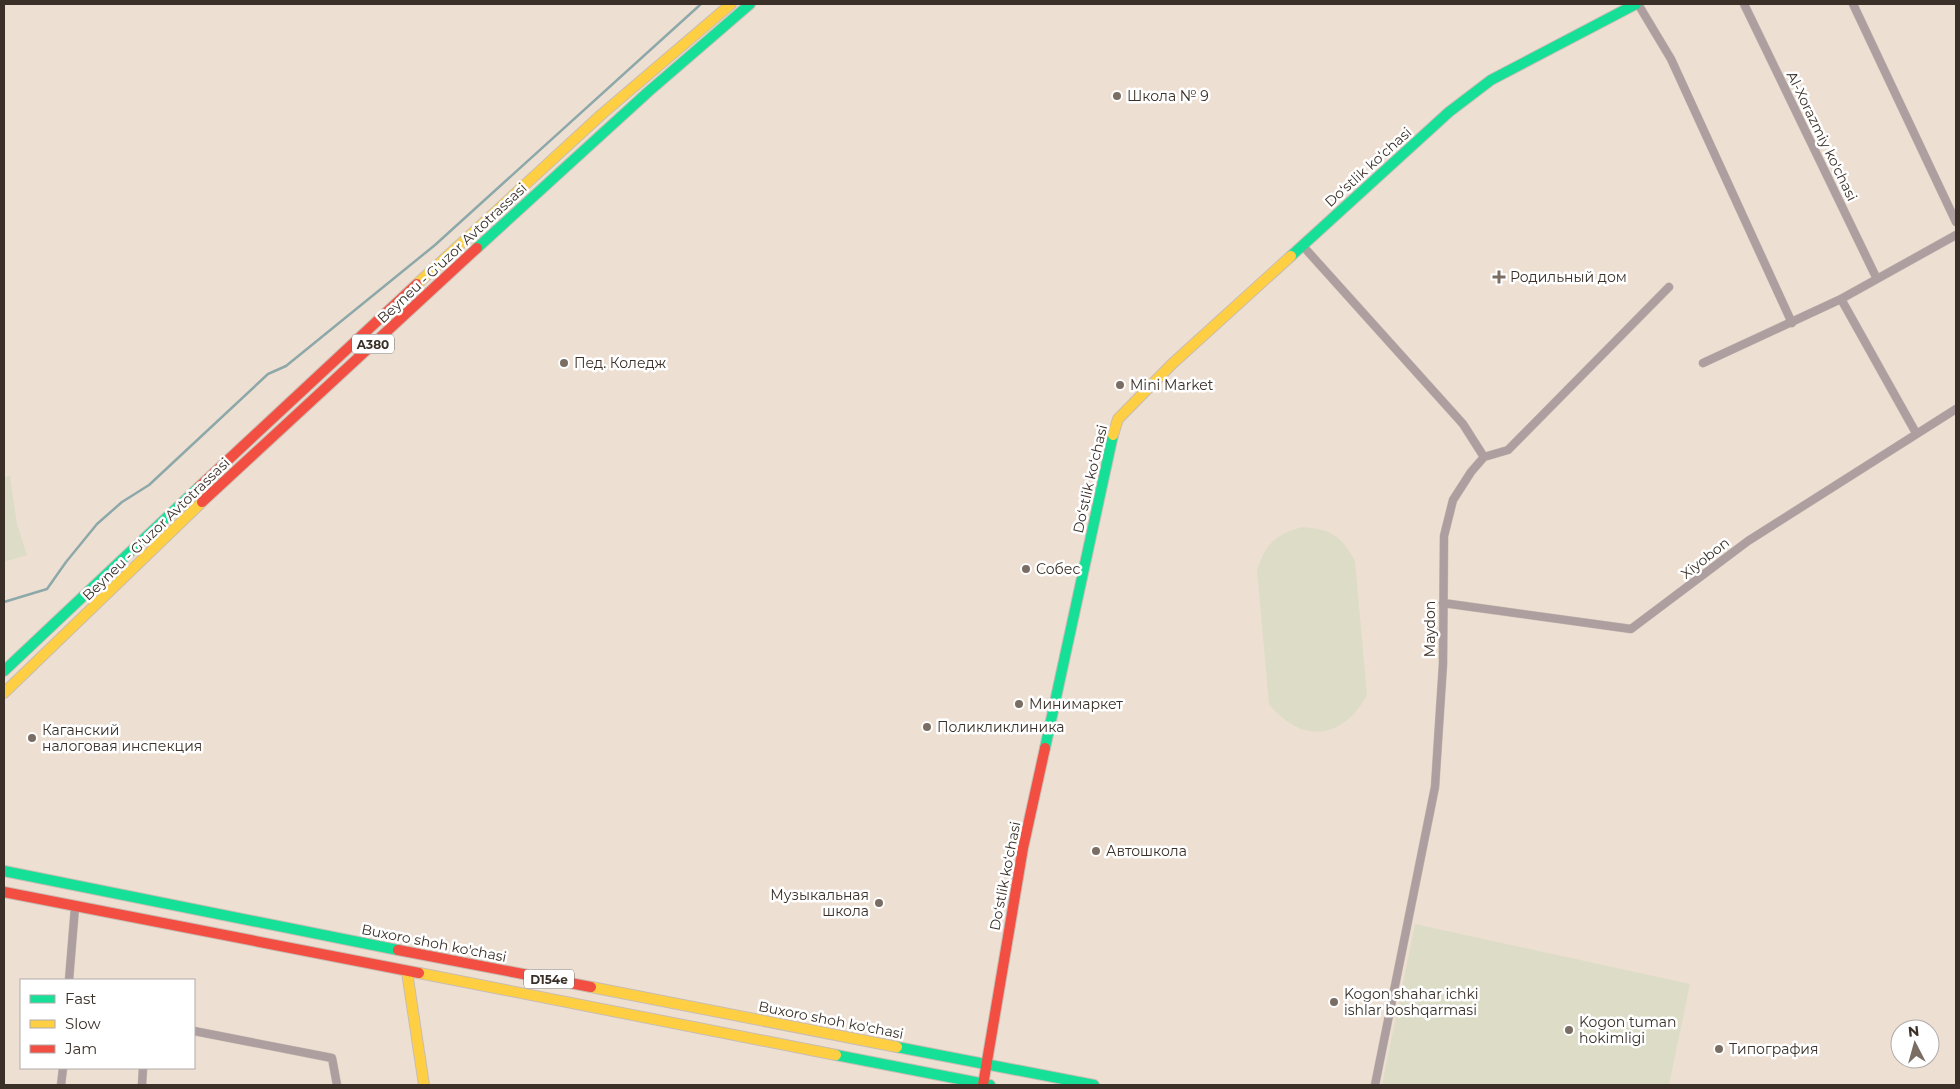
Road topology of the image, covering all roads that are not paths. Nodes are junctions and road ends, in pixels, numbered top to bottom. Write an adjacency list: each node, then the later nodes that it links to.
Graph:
1 (731, 4): 18 (main road, Beyneu - G'uzor Avtotrassasi / A380)
2 (750, 4): 19 (main road, Beyneu - G'uzor Avtotrassasi / A380)
3 (1637, 4): 8 (main road, Do‘stlik ko‘chasi); 12 (street)
4 (1744, 4): 9 (street, Al-Xorazmiy ko'chasi)
5 (1853, 4): 6 (street)
6 (1956, 222)
7 (1956, 235): 9 (street)
8 (1302, 245): 16 (street); 26 (main road, Do‘stlik ko‘chasi)
9 (1877, 279): 11 (street)
10 (1669, 287): 16 (street)
11 (1841, 299): 12 (street); 15 (street)
12 (1792, 322): 13 (street)
13 (1704, 363)
14 (1956, 409): 15 (street, Xiyobon)
15 (1916, 433): 17 (street, Xiyobon)
16 (1484, 457): 17 (street, Maydon)
17 (1443, 603): 35 (street, Maydon)
18 (4, 671)
19 (4, 693)
20 (4, 871): 26 (main road, Buxoro shoh ko'chasi / D154e)
21 (4, 892): 22 (main road, D154e)
22 (75, 907): 23 (main road, D154e); 24 (street)
23 (406, 972): 32 (main road); 33 (main road, D154e)
24 (69, 979)
25 (195, 1031): 31 (street)
26 (986, 1064): 33 (main road, Do‘stlik ko‘chasi); 34 (main road, Buxoro shoh ko'chasi / D154e)
27 (63, 1069): 29 (street)
28 (143, 1069): 30 (street)
29 (61, 1085)
30 (142, 1085)
31 (337, 1085)
32 (424, 1085)
33 (985, 1085)
34 (1094, 1085)
35 (1375, 1085)

